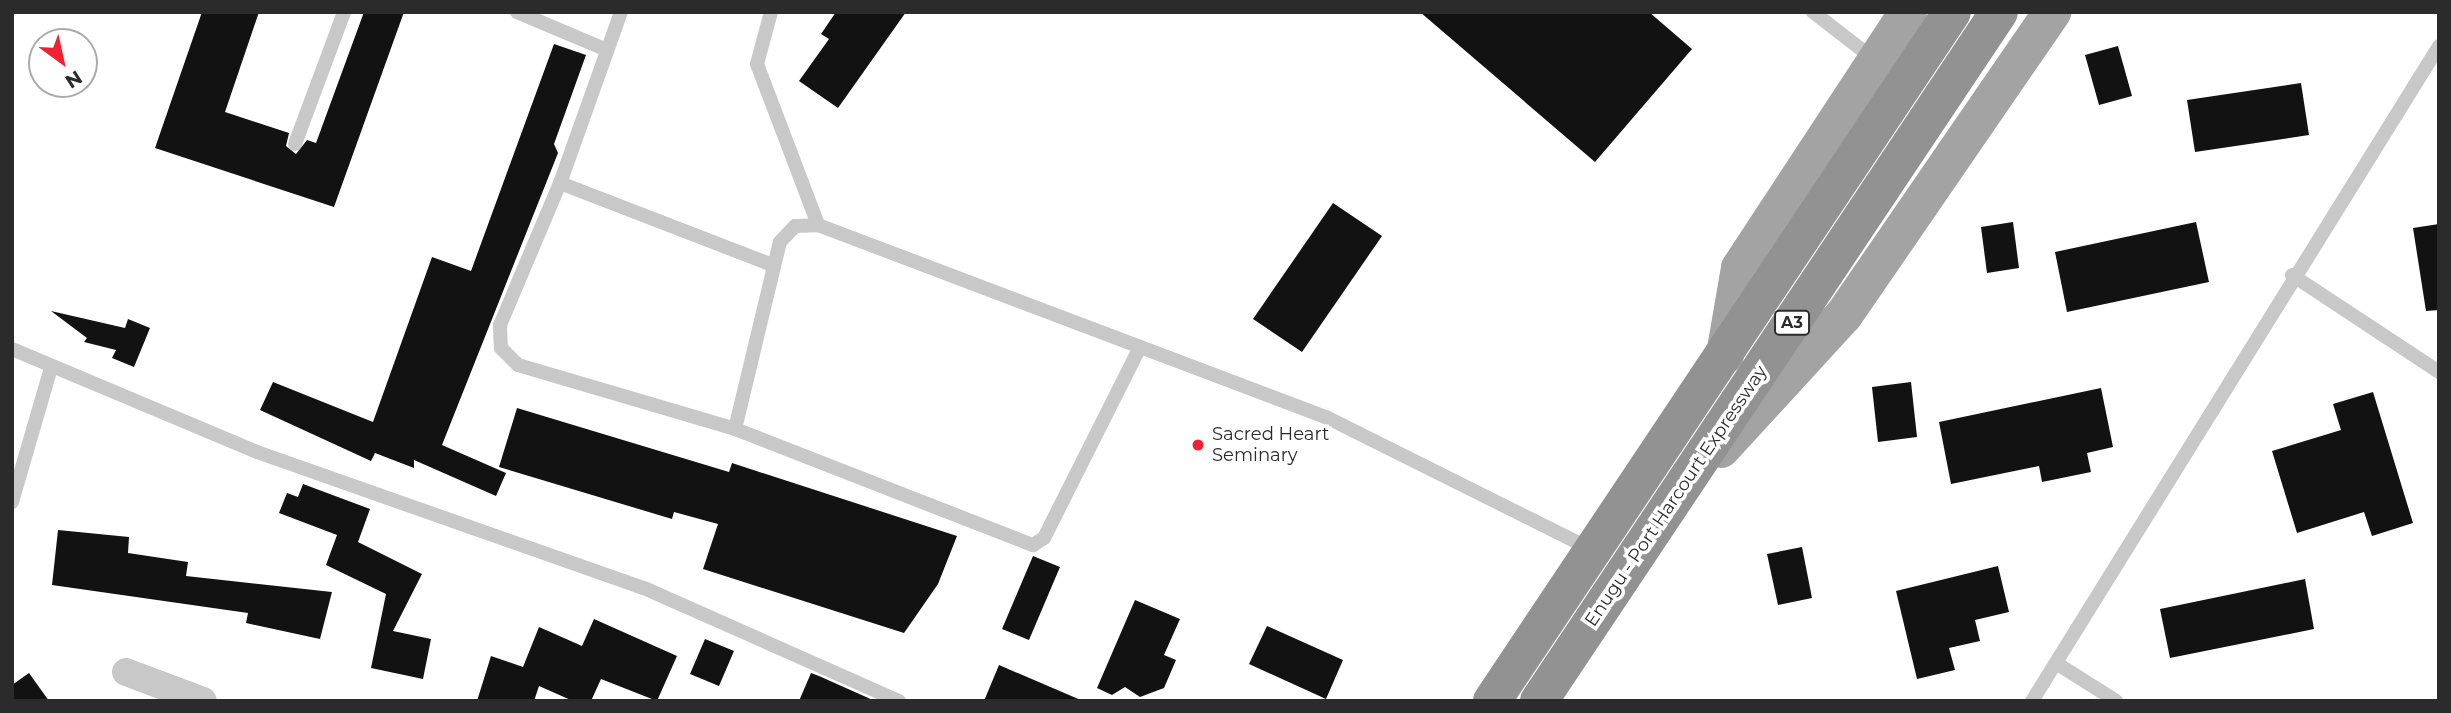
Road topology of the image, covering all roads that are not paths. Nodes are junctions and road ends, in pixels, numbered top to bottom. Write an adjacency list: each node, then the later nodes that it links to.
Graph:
1 (344, 12): 13 (lane)
2 (517, 12): 11 (lane)
3 (621, 12): 11 (lane)
4 (771, 12): 15 (lane)
5 (1813, 12): 12 (lane)
6 (1909, 12): 12 (main road)
7 (1952, 12): 20 (highway, A3)
8 (1999, 12): 25 (highway, Enugu - Port Harcourt Expressway / A3)
9 (2052, 12): 25 (main road)
10 (2439, 46): 17 (lane)
11 (607, 50): 14 (lane)
12 (1876, 61): 20 (main road)
13 (295, 144)
14 (560, 183): 16 (lane); 23 (lane)
15 (818, 225): 16 (lane); 18 (lane)
16 (773, 265): 23 (lane)
17 (2292, 275): 22 (lane); 27 (lane)
18 (1140, 347): 23 (lane); 26 (lane)
19 (12, 349): 21 (lane)
20 (1725, 355): 26 (highway, A3)
21 (51, 368): 24 (lane); 30 (lane)
22 (2439, 372)
23 (735, 429)
24 (12, 502)
25 (1670, 505): 32 (highway, Enugu - Port Harcourt Expressway / A3)
26 (1592, 550): 31 (highway, A3)
27 (2056, 663): 33 (lane); 34 (lane)
28 (126, 672): 29 (street)
29 (203, 701)
30 (900, 701)
31 (1492, 701)
32 (1539, 701)
33 (2032, 701)
34 (2116, 701)

